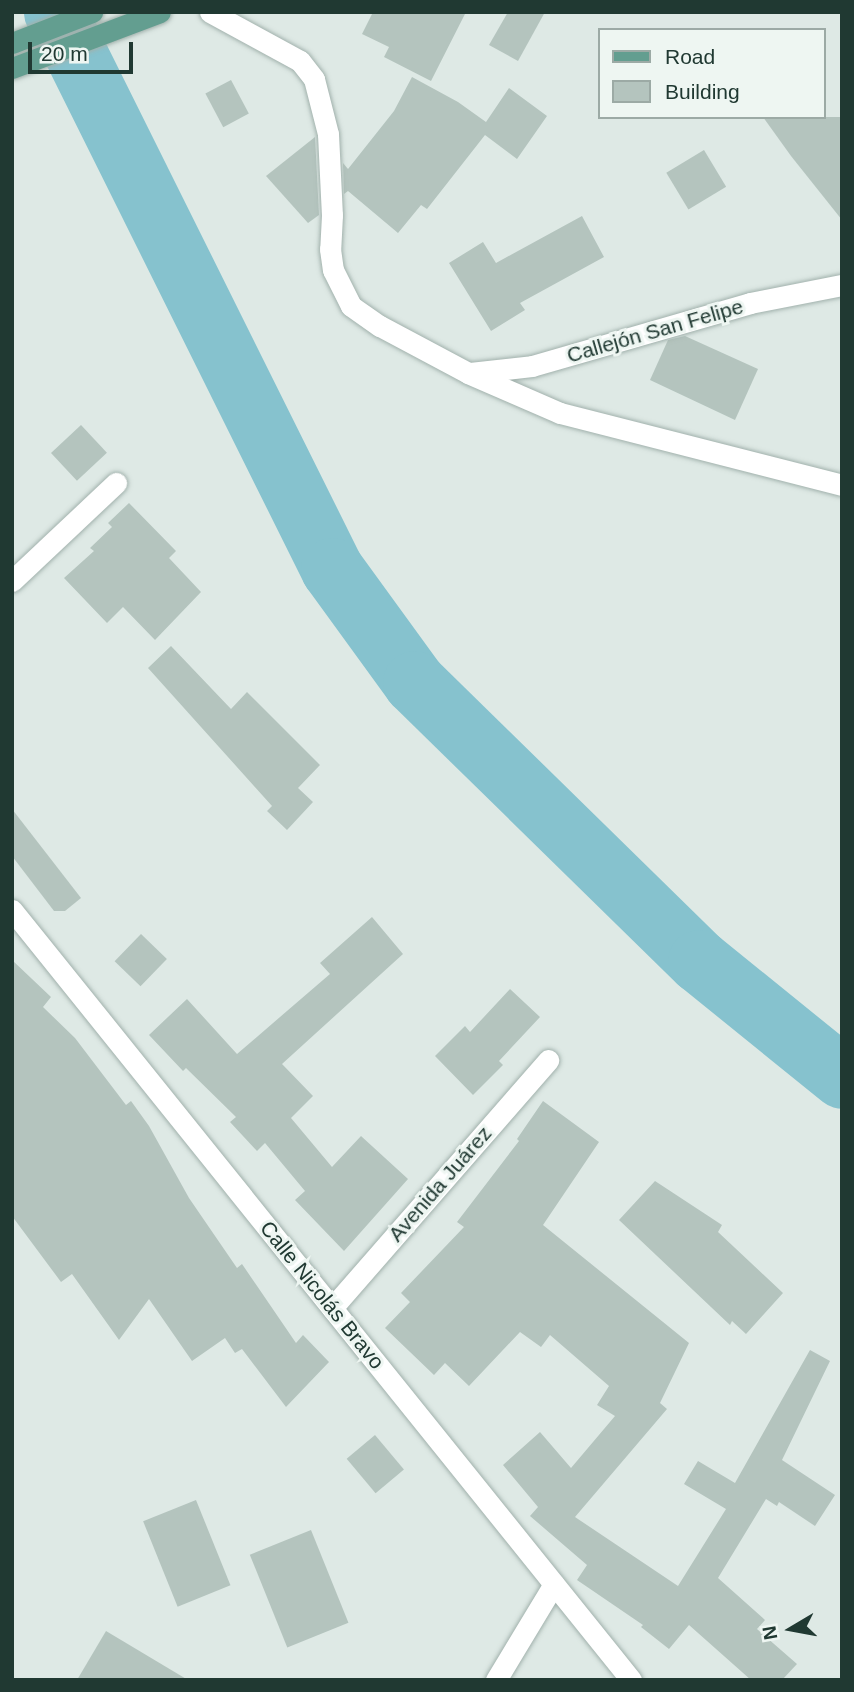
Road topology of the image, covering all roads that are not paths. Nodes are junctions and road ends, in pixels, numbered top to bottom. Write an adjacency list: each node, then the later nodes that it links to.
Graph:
1 (92, 12): 4 (main road)
2 (210, 12): 7 (street)
3 (151, 15): 5 (main road)
4 (12, 43)
5 (12, 68)
6 (842, 285): 7 (street, Callejón San Felipe)
7 (468, 373): 9 (street)
8 (116, 483): 10 (street)
9 (842, 485)
10 (12, 581)
11 (12, 910): 13 (street, Calle Nicolás Bravo)
12 (548, 1060): 13 (street, Avenida Juárez)
13 (332, 1308): 14 (street, Calle Nicolás Bravo)
14 (554, 1584): 15 (street); 16 (street, Calle Nicolás Bravo)
15 (496, 1680)
16 (631, 1680)

